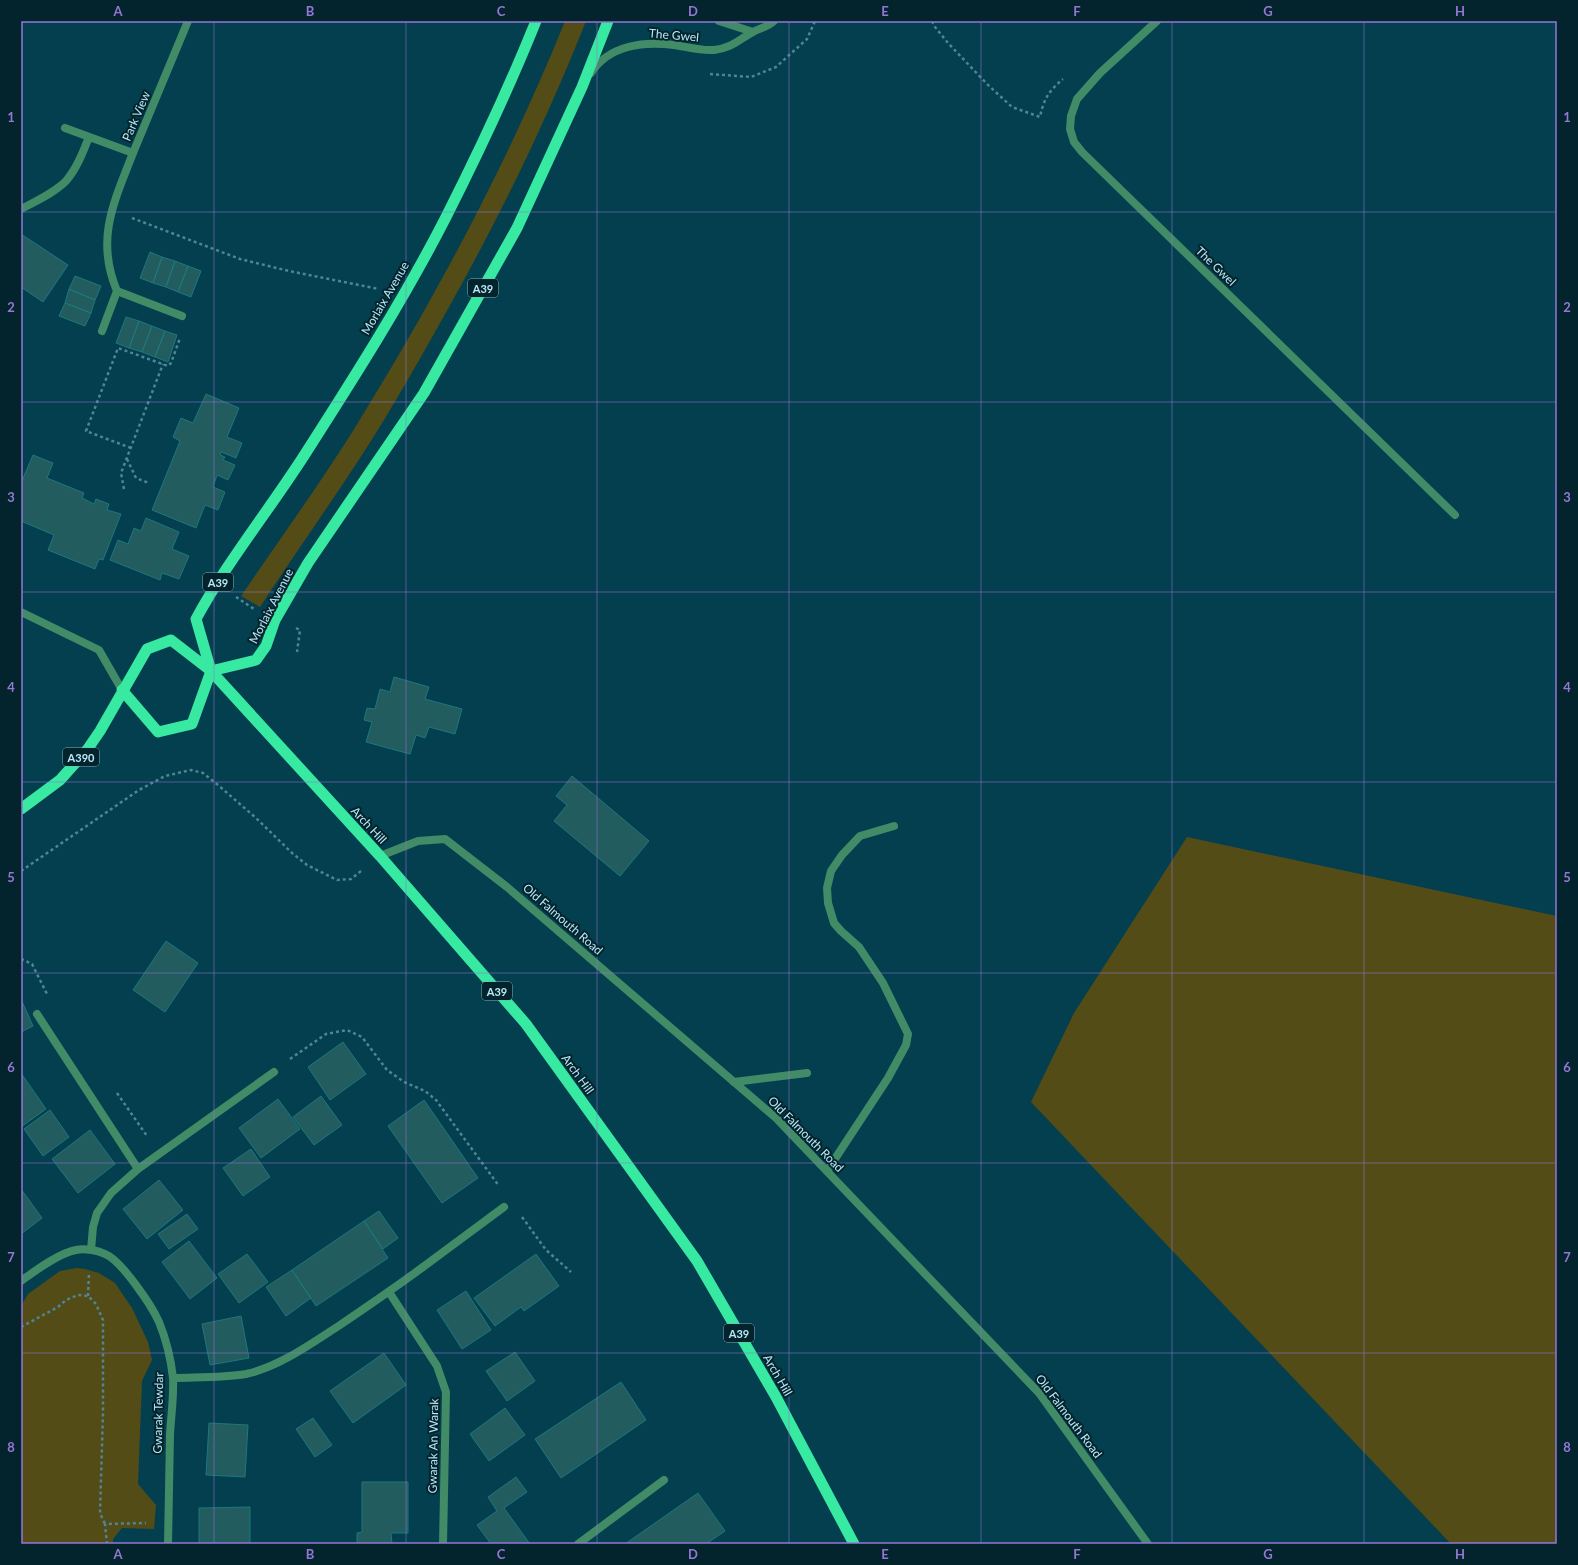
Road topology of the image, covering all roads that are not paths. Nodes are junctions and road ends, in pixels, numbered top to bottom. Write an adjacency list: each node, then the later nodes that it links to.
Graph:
1 (188, 21): 11 (street, Park View)
2 (536, 21): 18 (highway, Morlaix Avenue / A39)
3 (608, 21): 8 (highway, Morlaix Avenue / A39)
4 (719, 21): 7 (street)
5 (774, 21): 7 (street, The Gwel)
6 (1158, 21): 16 (street, The Gwel)
7 (753, 32): 8 (street, The Gwel)
8 (582, 87): 18 (highway, Morlaix Avenue / A39)
9 (65, 128): 10 (street, Park View)
10 (89, 137): 11 (street, Park View); 12 (street)
11 (133, 153): 13 (street)
12 (21, 210)
13 (117, 291): 14 (street); 15 (street)
14 (182, 316)
15 (102, 331)
16 (1455, 515)
17 (21, 612): 19 (street)
18 (211, 671): 19 (highway, A390); 19 (highway); 22 (highway, Arch Hill / A39)
19 (122, 690): 20 (highway, A390)
20 (21, 809)
21 (894, 826): 28 (street)
22 (380, 856): 26 (street, Old Falmouth Road); 38 (highway, Arch Hill / A39)
23 (37, 1014): 27 (street)
24 (274, 1072): 27 (street)
25 (807, 1073): 26 (street)
26 (734, 1082): 28 (street, Old Falmouth Road)
27 (138, 1169): 30 (street)
28 (827, 1171): 39 (street, Old Falmouth Road)
29 (504, 1207): 32 (street)
30 (91, 1250): 31 (street, Gwarak Tewdar); 33 (street, Gwarak Tewdar)
31 (21, 1281)
32 (389, 1292): 33 (street); 36 (street, Gwarak An Warak)
33 (173, 1378): 35 (street, Gwarak Tewdar)
34 (664, 1480): 37 (street)
35 (168, 1544)
36 (443, 1544)
37 (578, 1544)
38 (854, 1544)
39 (1148, 1544)

